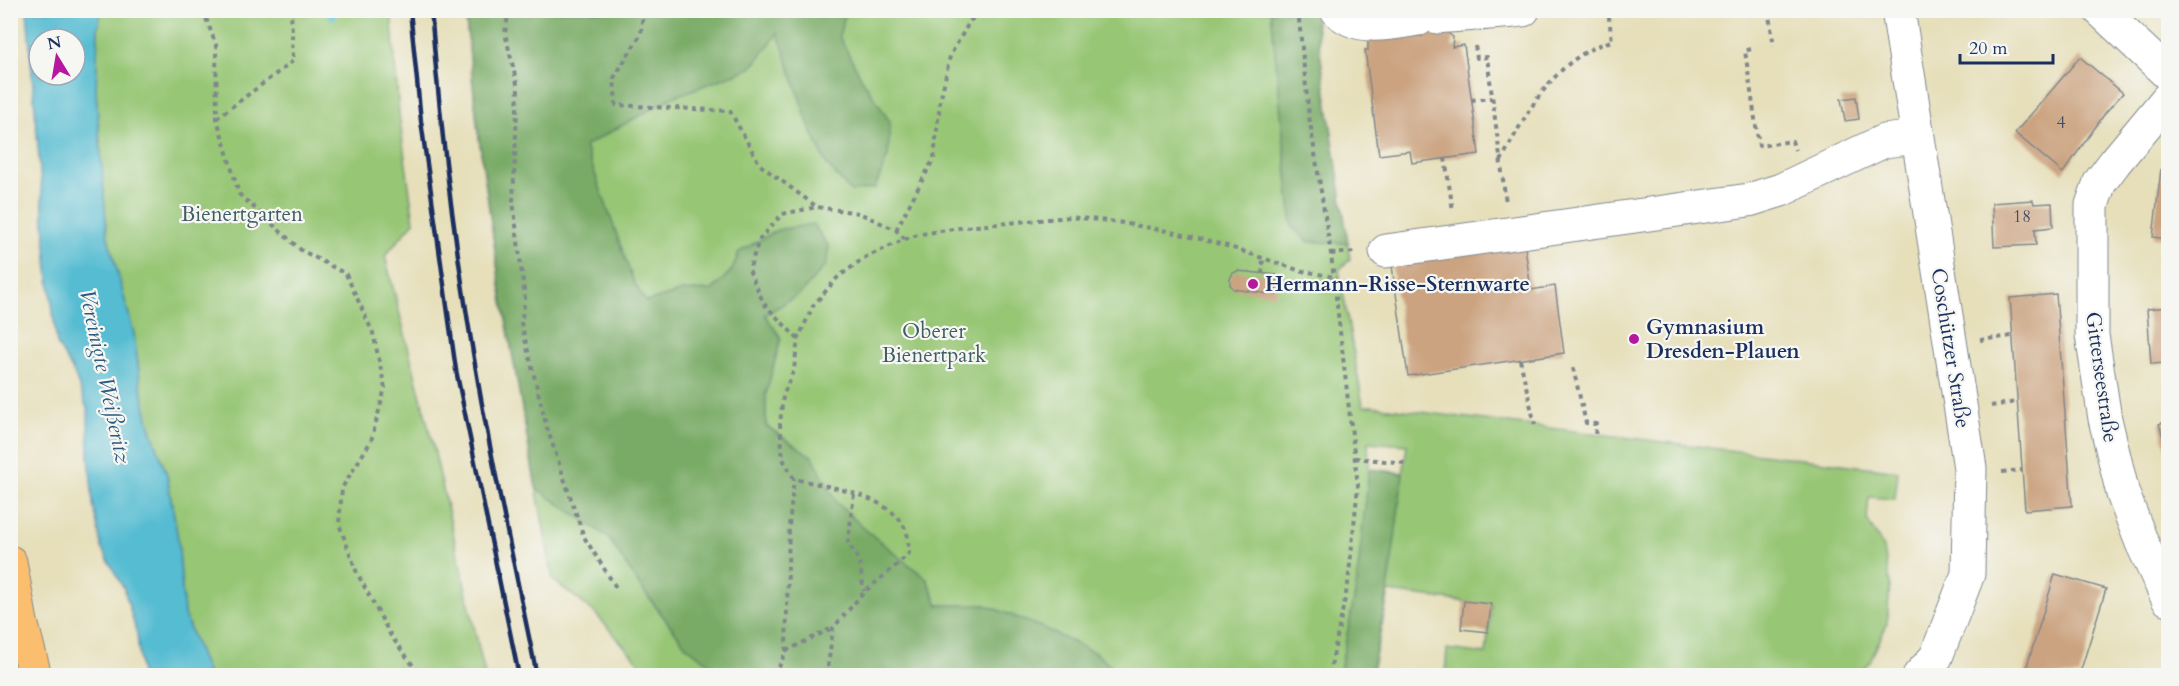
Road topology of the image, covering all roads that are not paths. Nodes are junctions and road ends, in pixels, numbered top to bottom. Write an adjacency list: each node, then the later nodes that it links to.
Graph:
1 (1337, 10): 2 (street)
2 (1523, 10)
3 (1898, 10): 7 (street, Coschützer Straße)
4 (2100, 10): 5 (street)
5 (2169, 74)
6 (2169, 98): 10 (street, Gitterseestraße)
7 (1917, 137): 8 (street); 12 (street, Coschützer Straße)
8 (1386, 251)
9 (10, 562): 11 (main road)
10 (2169, 599)
11 (35, 675)
12 (1919, 675)

